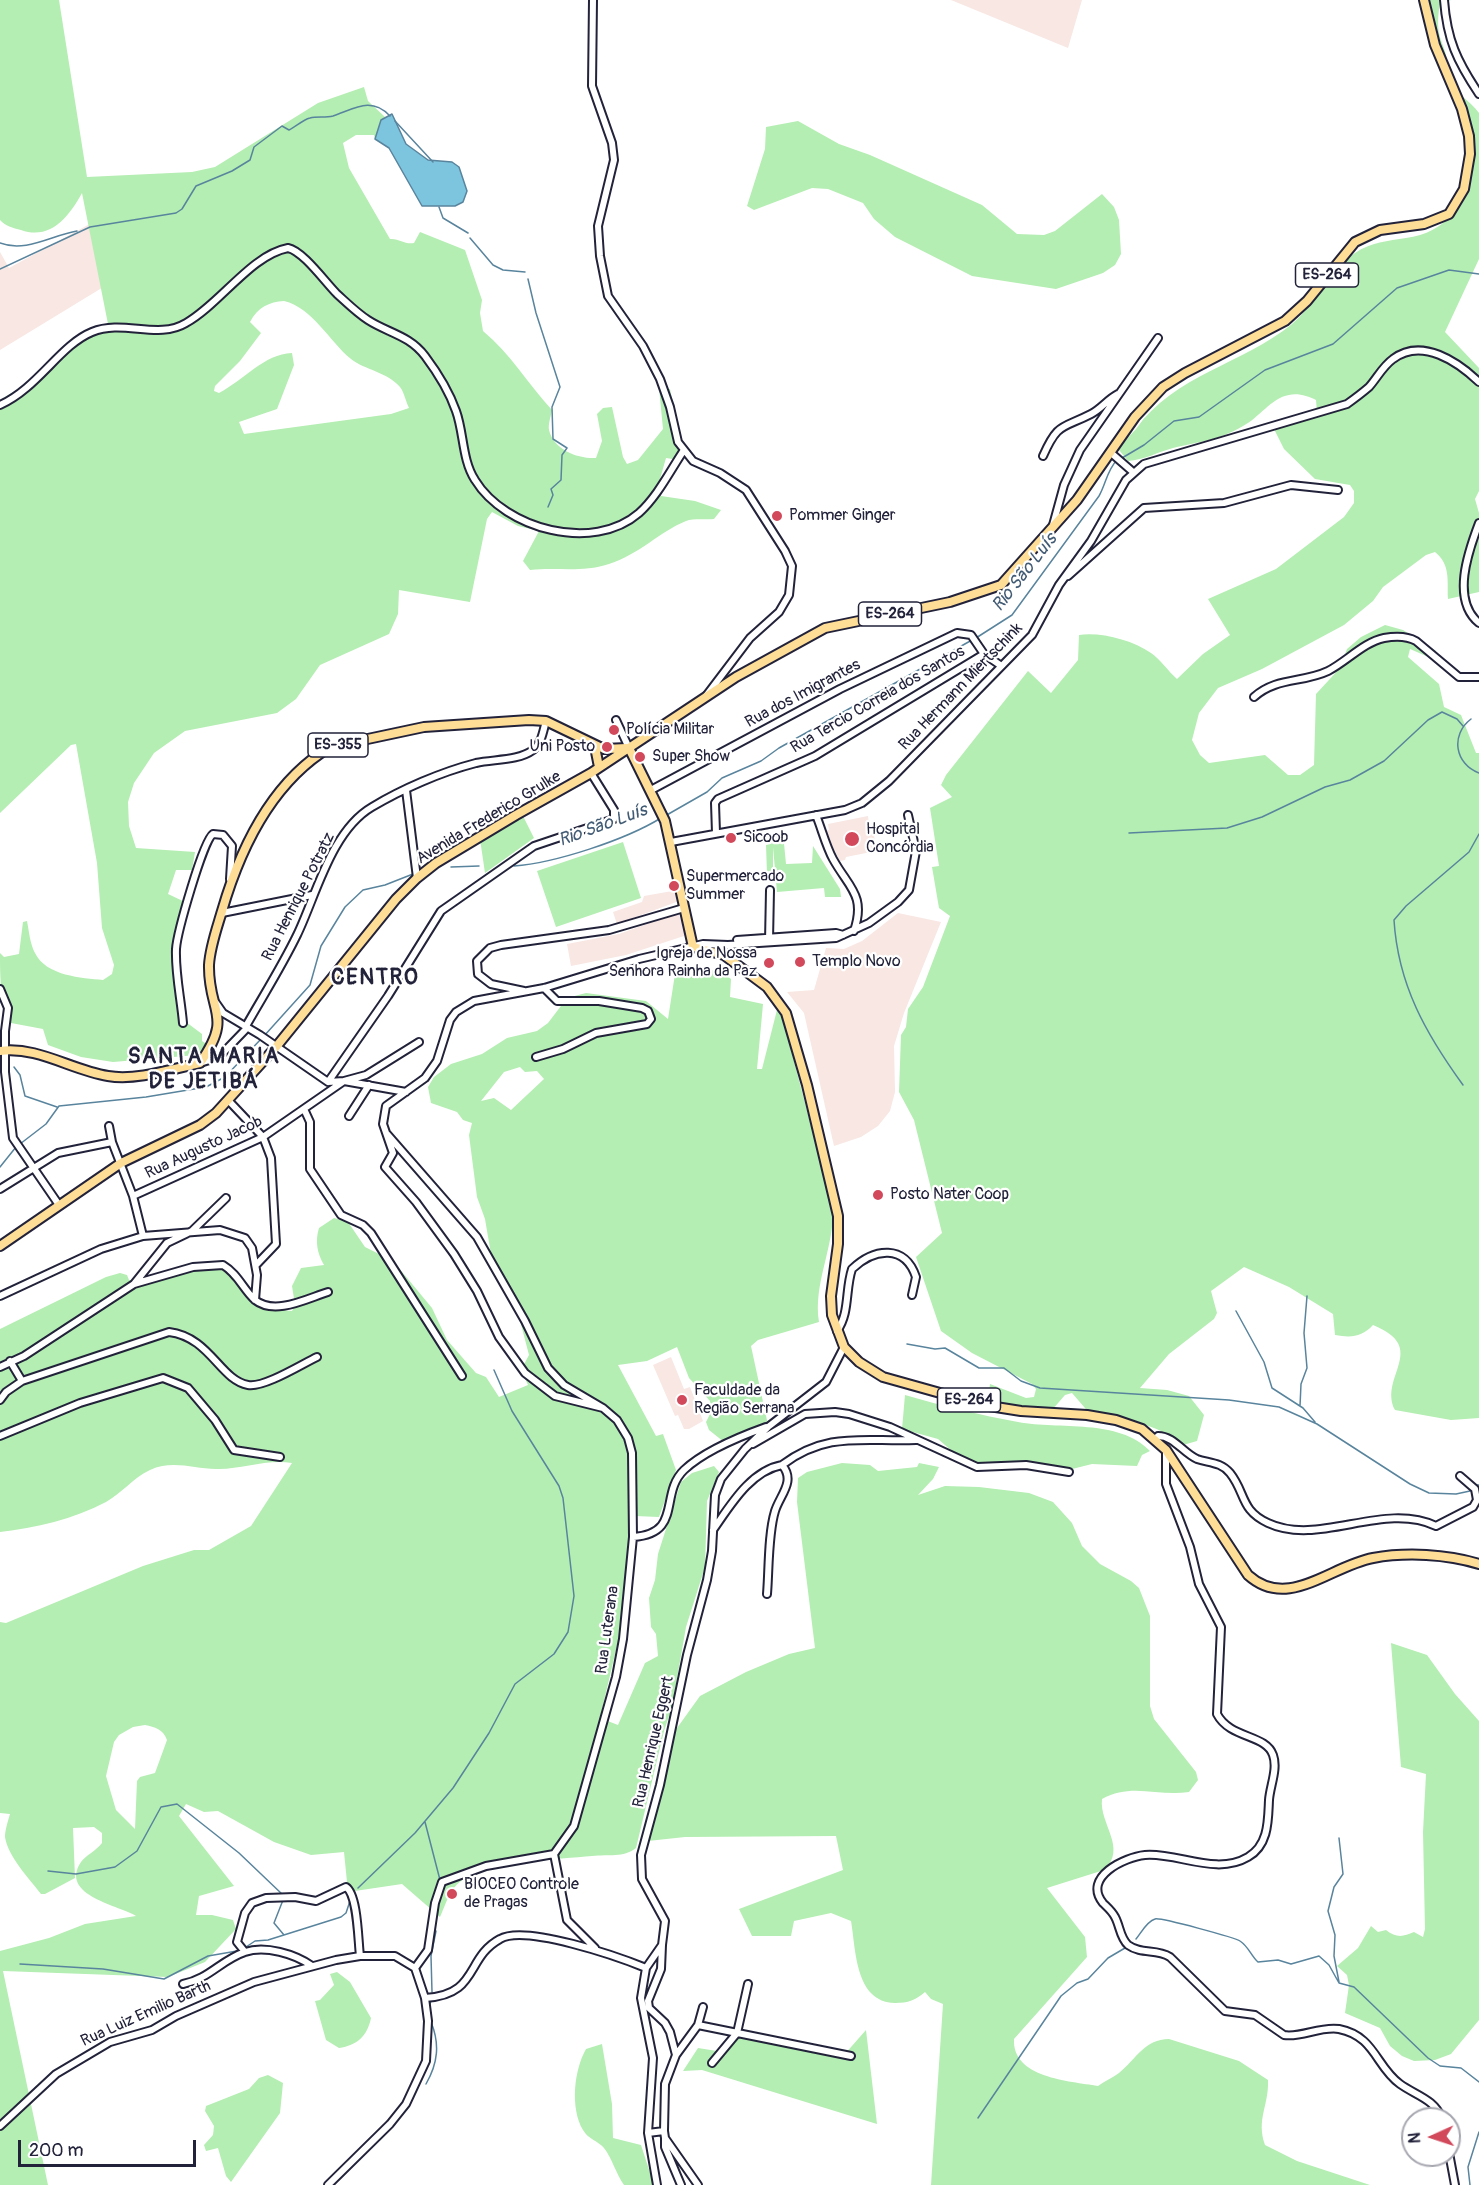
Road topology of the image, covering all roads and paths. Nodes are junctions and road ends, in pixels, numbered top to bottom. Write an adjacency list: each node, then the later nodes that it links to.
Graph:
1 (592, 0): 9 (street)
2 (1424, 0): 10 (main road, ES-264)
3 (1444, 0): 4 (street)
4 (1479, 94)
5 (1158, 338): 7 (street)
6 (1479, 382): 12 (street)
7 (1120, 393): 11 (street); 14 (street)
8 (0, 405): 9 (street)
9 (684, 450): 21 (street)
10 (1113, 454): 12 (street); 14 (main road, ES-264)
11 (1043, 456)
12 (1133, 472): 16 (street, Rua Hermann Miertschink)
13 (1338, 490): 16 (street)
14 (1056, 521): 21 (main road, Avenida Frederico Grulke / ES-264)
15 (1479, 523): 17 (street)
16 (1061, 583): 19 (street, Rua Hermann Miertschink)
17 (1479, 623)
18 (984, 654): 19 (street); 30 (street, Rua dos Imigrantes); 33 (street, Rua Tercio Correia dos Santos)
19 (1000, 665): 31 (street, Rua Hermann Miertschink)
20 (1479, 677): 22 (street)
21 (706, 697): 26 (main road, Avenida Frederico Grulke / ES-264)
22 (1254, 697)
23 (616, 720): 26 (street)
24 (546, 721): 25 (main road, ES-355); 29 (street, Rua Henrique Potratz); 36 (main road, ES-355)
25 (595, 747): 26 (main road, ES-355); 27 (main road)
26 (629, 748): 27 (main road, Avenida Frederico Grulke); 30 (main road)
27 (599, 767): 28 (main road, Avenida Frederico Grulke)
28 (591, 773): 35 (main road, Avenida Frederico Grulke); 56 (street)
29 (406, 790): 35 (street); 38 (street, Rua Henrique Potratz)
30 (651, 790): 34 (main road)
31 (816, 815): 33 (street, Rua Hermann Miertschink); 41 (street)
32 (908, 815): 41 (street)
33 (716, 832): 34 (street, Rua Hermann Miertschink)
34 (670, 842): 39 (main road)
35 (417, 878): 51 (main road, Avenida Frederico Grulke)
36 (229, 886): 40 (main road, ES-355); 48 (street)
37 (770, 890): 42 (street)
38 (312, 895): 40 (street); 49 (street, Rua Henrique Potratz)
39 (684, 908): 43 (main road); 46 (street)
40 (222, 913): 47 (main road, ES-355)
41 (854, 931): 42 (street)
42 (769, 939): 43 (street)
43 (693, 947): 44 (street); 81 (main road, ES-264)
44 (544, 988): 46 (street); 53 (street)
45 (0, 989): 52 (street)
46 (527, 992): 58 (street)
47 (214, 1000): 49 (street); 54 (main road, ES-355)
48 (183, 1023)
49 (246, 1027): 51 (street); 54 (street, Rua Henrique Potratz)
50 (419, 1042): 55 (street)
51 (273, 1044): 56 (street); 59 (main road, Avenida Frederico Grulke)
52 (3, 1050): 54 (main road); 67 (street)
53 (536, 1057)
54 (200, 1064)
55 (344, 1081): 56 (street); 57 (street); 60 (street, Rua Augusto Jacob)
56 (328, 1082)
57 (369, 1085): 58 (street); 61 (street)
58 (406, 1092): 63 (street)
59 (228, 1100): 64 (street); 66 (main road, Avenida Frederico Grulke)
60 (304, 1109): 64 (street, Rua Augusto Jacob); 86 (street)
61 (349, 1116)
62 (109, 1126): 65 (street)
63 (384, 1131): 89 (street, Rua Luterana); 89 (street)
64 (263, 1137): 69 (street, Rua Augusto Jacob); 75 (street)
65 (112, 1142): 66 (street); 67 (street)
66 (121, 1163): 69 (street); 71 (main road, Avenida Frederico Grulke)
67 (34, 1169): 68 (street); 71 (street)
68 (0, 1189)
69 (133, 1196): 73 (street)
70 (226, 1198): 72 (street)
71 (59, 1205): 74 (main road, Avenida Frederico Grulke)
72 (192, 1231): 73 (street); 75 (street); 76 (street)
73 (143, 1236): 79 (street)
74 (0, 1246)
75 (256, 1265): 80 (street)
76 (134, 1284): 80 (street); 84 (street)
77 (328, 1292): 80 (street)
78 (912, 1295): 81 (street)
79 (0, 1296)
80 (255, 1300)
81 (837, 1332): 82 (main road, ES-264)
82 (844, 1347): 90 (street, Rua Henrique Eggert); 92 (main road, ES-264)
83 (317, 1357): 87 (street)
84 (10, 1361): 85 (street); 87 (street)
85 (0, 1367)
86 (462, 1376)
87 (22, 1381): 88 (street)
88 (0, 1400)
89 (603, 1408): 101 (street, Rua Luterana)
90 (768, 1427): 94 (street, Rua Henrique Eggert); 101 (street)
91 (0, 1436): 96 (street)
92 (1155, 1439): 95 (main road, ES-264); 99 (street)
93 (917, 1440): 94 (street); 97 (street); 98 (street)
94 (745, 1449): 100 (street, Rua Henrique Eggert)
95 (1166, 1450): 102 (main road, ES-264); 121 (street)
96 (280, 1457)
97 (782, 1465): 100 (street); 103 (street)
98 (1070, 1472)
99 (1460, 1476)
100 (713, 1530): 105 (street, Rua Henrique Eggert)
101 (633, 1537): 104 (street, Rua Luterana)
102 (1479, 1563)
103 (767, 1594)
104 (554, 1854): 106 (street); 110 (street)
105 (662, 1945): 111 (street); 118 (street, Rua Henrique Eggert)
106 (595, 1948): 111 (street); 114 (street)
107 (245, 1952): 108 (street); 109 (street); 113 (street)
108 (360, 1956): 109 (street, Rua Luiz Emilio Barth); 110 (street, Rua Luiz Emilio Barth)
109 (312, 1966): 122 (street, Rua Luiz Emilio Barth)
110 (415, 1968): 114 (street)
111 (646, 1968): 123 (street)
112 (748, 1983): 117 (street)
113 (183, 1984)
114 (425, 1998): 126 (street)
115 (703, 2007): 116 (street)
116 (698, 2025): 117 (street); 118 (street)
117 (737, 2033): 119 (street); 120 (street)
118 (676, 2055): 124 (street)
119 (850, 2056)
120 (712, 2063)
121 (1434, 2107)
122 (0, 2126)
123 (648, 2133): 124 (street); 127 (street)
124 (664, 2135): 128 (street); 129 (street)
125 (1452, 2167): 130 (street)
126 (329, 2185)
127 (657, 2185)
128 (681, 2185)
129 (698, 2185)
130 (1455, 2185)

